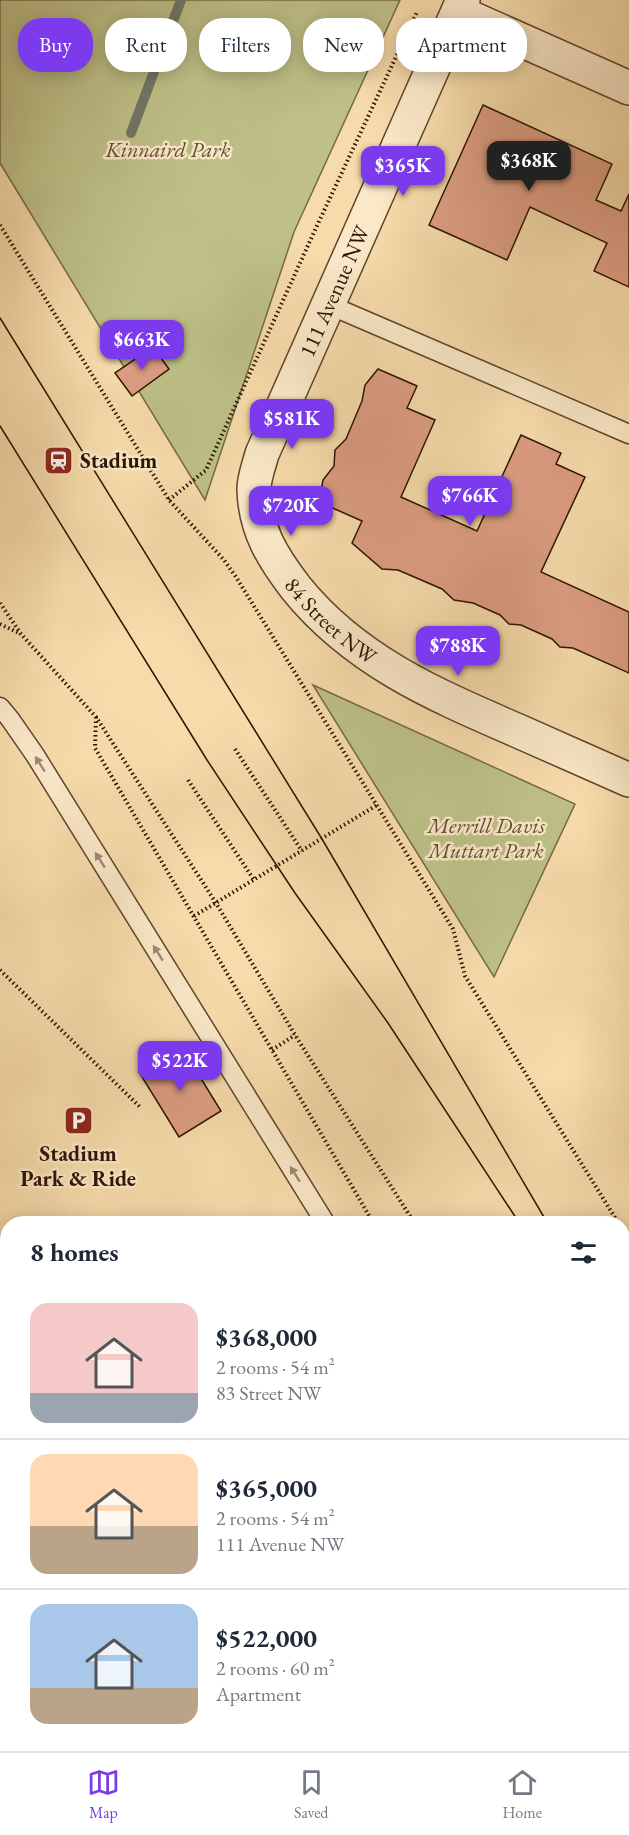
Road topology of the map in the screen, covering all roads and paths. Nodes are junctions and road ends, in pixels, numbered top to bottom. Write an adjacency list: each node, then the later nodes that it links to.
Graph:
1 (461, 6): 3 (street); 5 (street, 111 Avenue NW)
2 (417, 10): 7 (path)
3 (629, 88)
4 (0, 225): 7 (path)
5 (327, 304): 6 (lane); 8 (street, 111 Avenue NW)
6 (629, 434)
7 (169, 500): 17 (path)
8 (258, 521): 16 (street, 84 Street NW)
9 (0, 603): 11 (path)
10 (0, 624): 11 (path)
11 (21, 634): 13 (path)
12 (0, 707): 26 (lane, one-way to 12)
13 (96, 717): 20 (path); 21 (path)
14 (235, 749): 18 (path)
15 (188, 780): 19 (path)
16 (629, 780)
17 (376, 805): 18 (path); 29 (path)
18 (302, 851): 19 (path)
19 (254, 880): 20 (path)
20 (216, 903): 21 (path); 23 (path)
21 (194, 916): 24 (path)
22 (0, 970): 25 (path)
23 (295, 1035): 24 (path); 28 (path)
24 (272, 1050): 27 (path)
25 (141, 1108)
26 (321, 1216)
27 (369, 1216)
28 (410, 1216)
29 (614, 1216)

